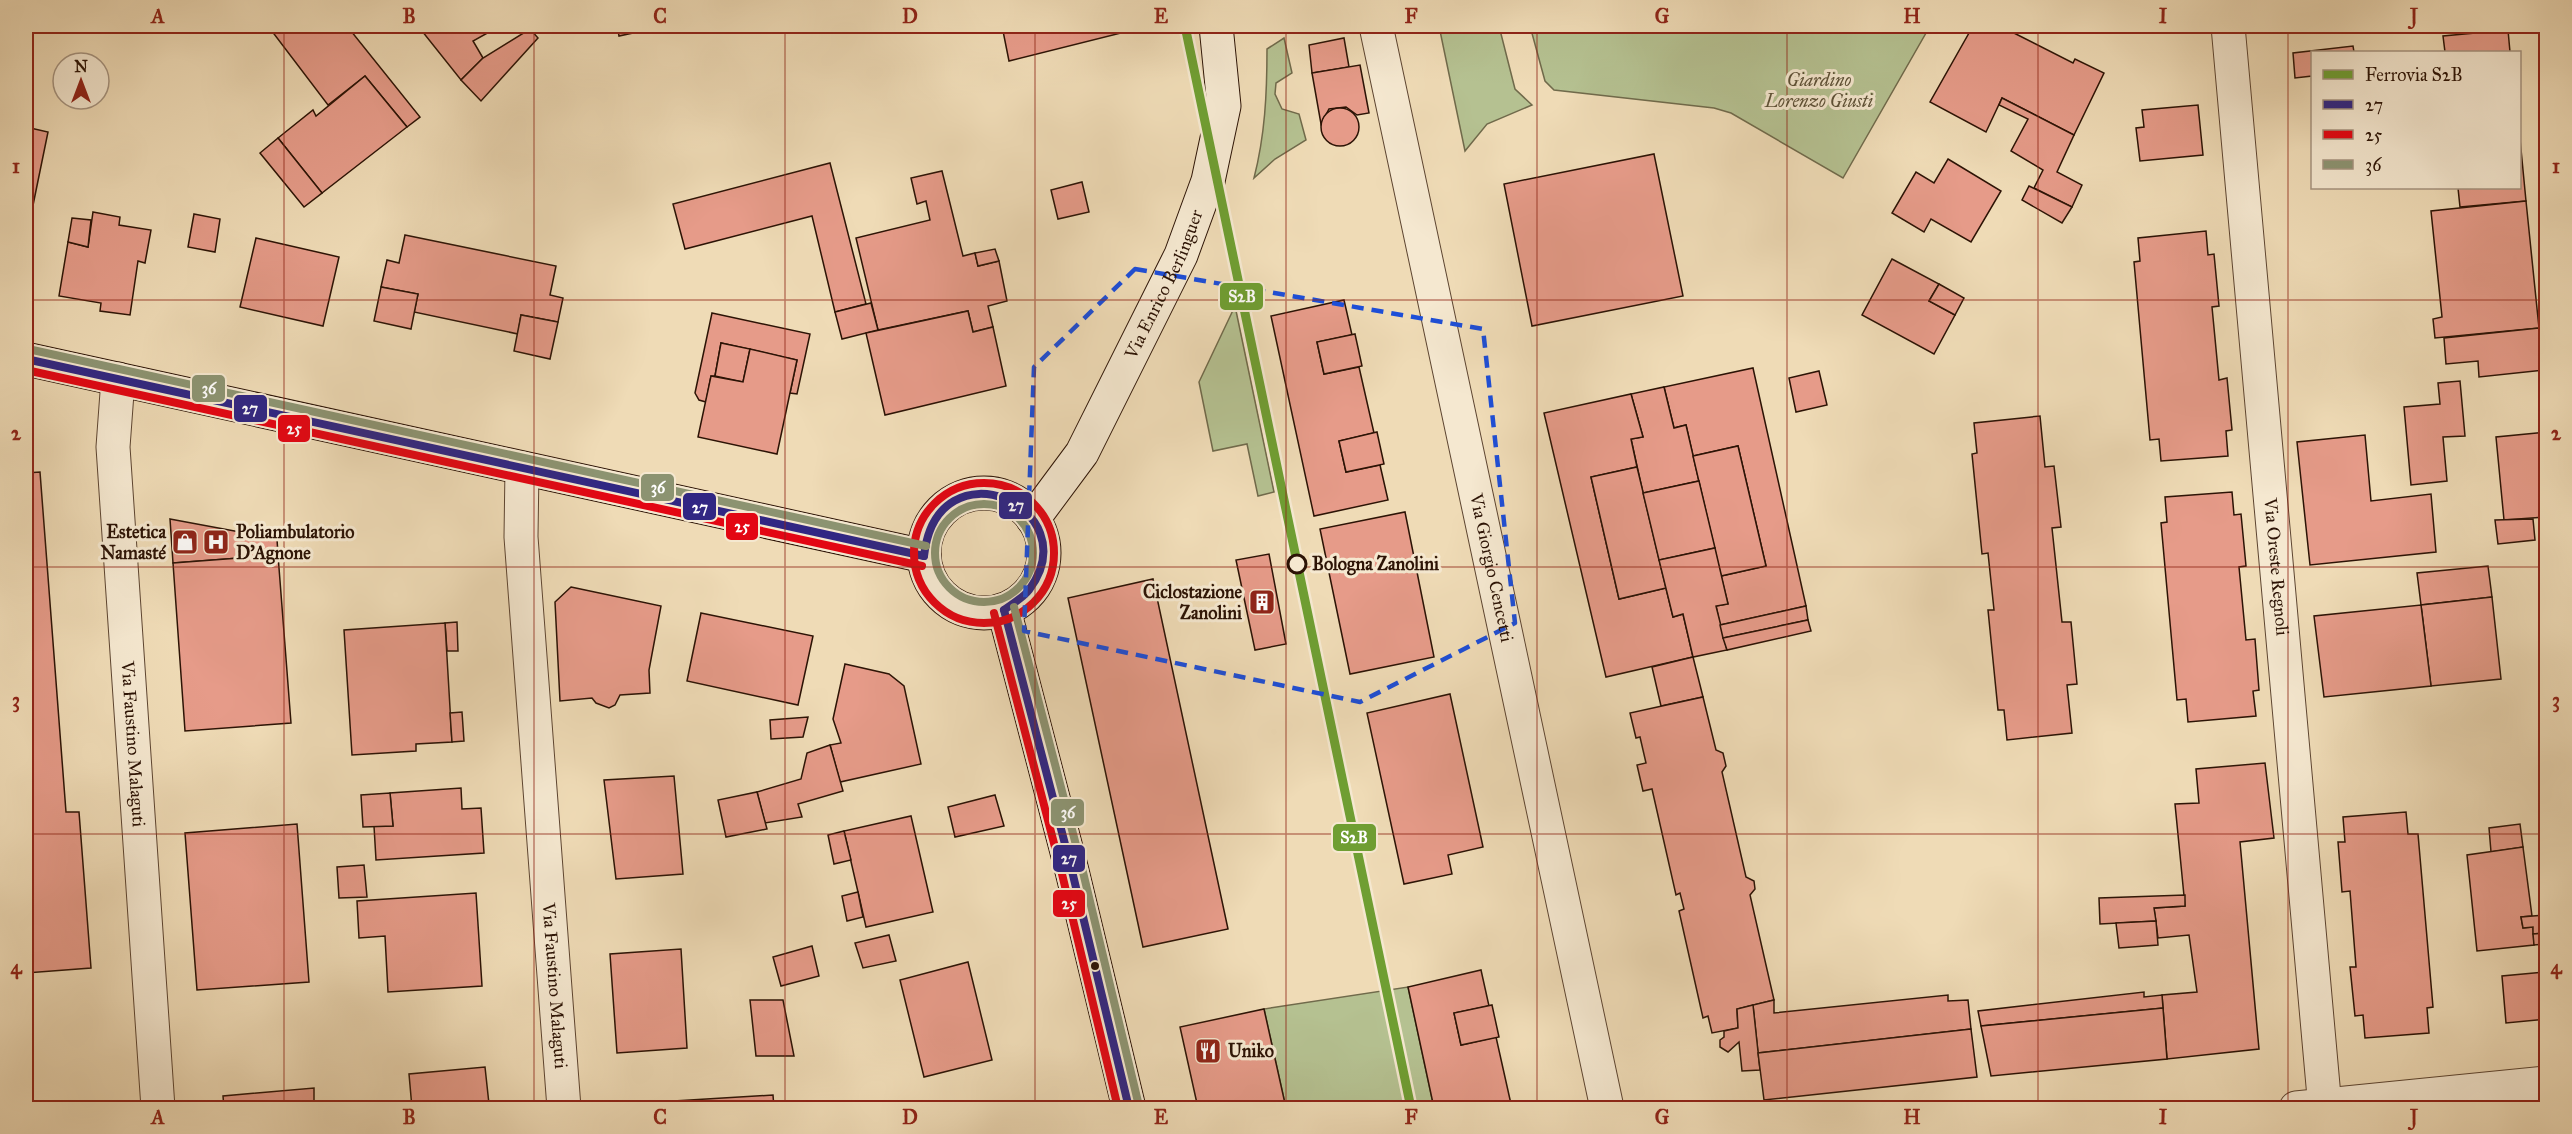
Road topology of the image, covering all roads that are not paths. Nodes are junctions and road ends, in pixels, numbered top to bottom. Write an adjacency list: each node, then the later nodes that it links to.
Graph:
1 (1216, 26): 7 (street, Via Enrico Berlinguer)
2 (1376, 26): 14 (street, Via Giorgio Cencetti)
3 (2228, 26): 15 (street, Via Oreste Regnoli)
4 (26, 359): 5 (street)
5 (118, 379): 6 (street); 11 (street, Via Faustino Malaguti)
6 (522, 468): 8 (street); 12 (street, Via Faustino Malaguti)
7 (1034, 519): 8 (street); 9 (street)
8 (924, 556): 9 (street)
9 (1004, 610): 13 (street)
10 (2547, 1083): 15 (street)
11 (158, 1108)
12 (564, 1108)
13 (1129, 1108)
14 (1607, 1108)
15 (2315, 1108)

